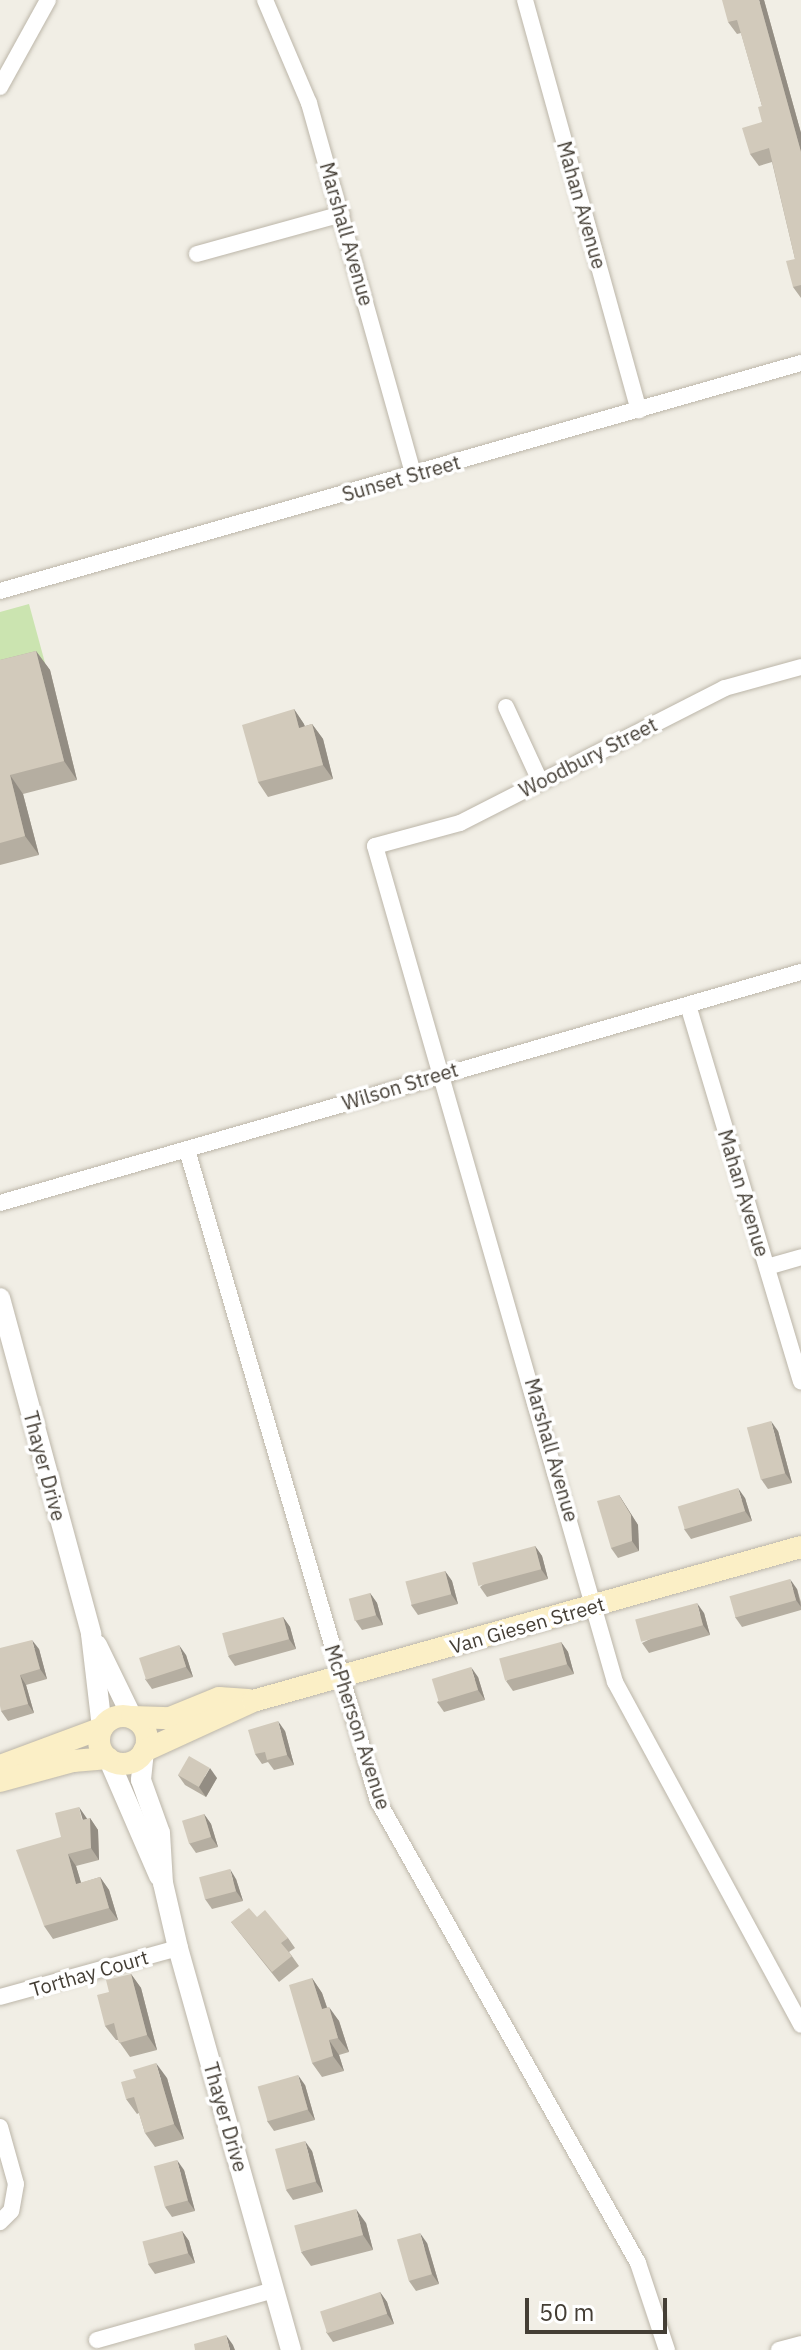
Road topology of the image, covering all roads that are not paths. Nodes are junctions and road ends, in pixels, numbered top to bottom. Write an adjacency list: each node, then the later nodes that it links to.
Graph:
1 (48, 0): 4 (street)
2 (265, 0): 5 (street, Marshall Avenue)
3 (525, 0): 8 (street, Mahan Avenue)
4 (0, 87)
5 (342, 214): 6 (street); 9 (street, Marshall Avenue)
6 (197, 254)
7 (801, 363): 8 (street, Sunset Street)
8 (639, 410): 9 (street, Sunset Street)
9 (413, 474): 10 (street, Sunset Street)
10 (0, 591)
11 (801, 667): 13 (street, Woodbury Street)
12 (506, 707): 13 (street)
13 (540, 781): 14 (street, Woodbury Street)
14 (375, 846): 17 (street, Marshall Avenue)
15 (801, 972): 16 (street, Wilson Street)
16 (688, 1005): 17 (street, Wilson Street); 21 (street, Mahan Avenue)
17 (443, 1073): 18 (street, Wilson Street); 25 (street, Marshall Avenue)
18 (187, 1150): 19 (street, Wilson Street); 27 (street, McPherson Avenue)
19 (0, 1203)
20 (801, 1257): 21 (street)
21 (767, 1267): 23 (street, Mahan Avenue)
22 (0, 1298): 26 (street, Thayer Drive)
23 (801, 1381)
24 (801, 1547): 25 (main road, Van Giesen Street)
25 (596, 1605): 27 (main road, Van Giesen Street); 38 (street, Marshall Avenue)
26 (91, 1634): 29 (street, Thayer Drive); 30 (street, Thayer Drive)
27 (340, 1679): 28 (main road, Van Giesen Street); 45 (street, McPherson Avenue)
28 (253, 1701): 29 (main road, Van Giesen Street); 31 (main road, Van Giesen Street)
29 (132, 1717): 30 (main road); 31 (main road)
30 (102, 1728): 32 (main road); 33 (main road)
31 (144, 1751): 32 (main road); 35 (street, Thayer Drive)
32 (108, 1758): 34 (main road); 35 (street, Thayer Drive)
33 (0, 1766)
34 (0, 1781)
35 (163, 1883): 36 (street, Thayer Drive)
36 (178, 1948): 37 (street, Torthay Court); 41 (street, Thayer Drive)
37 (0, 1997)
38 (801, 2025)
39 (0, 2127): 40 (street)
40 (0, 2222)
41 (274, 2290): 42 (street); 44 (street, Thayer Drive)
42 (97, 2340)
43 (801, 2344): 46 (street)
44 (291, 2350)
45 (667, 2350)
46 (779, 2350)

